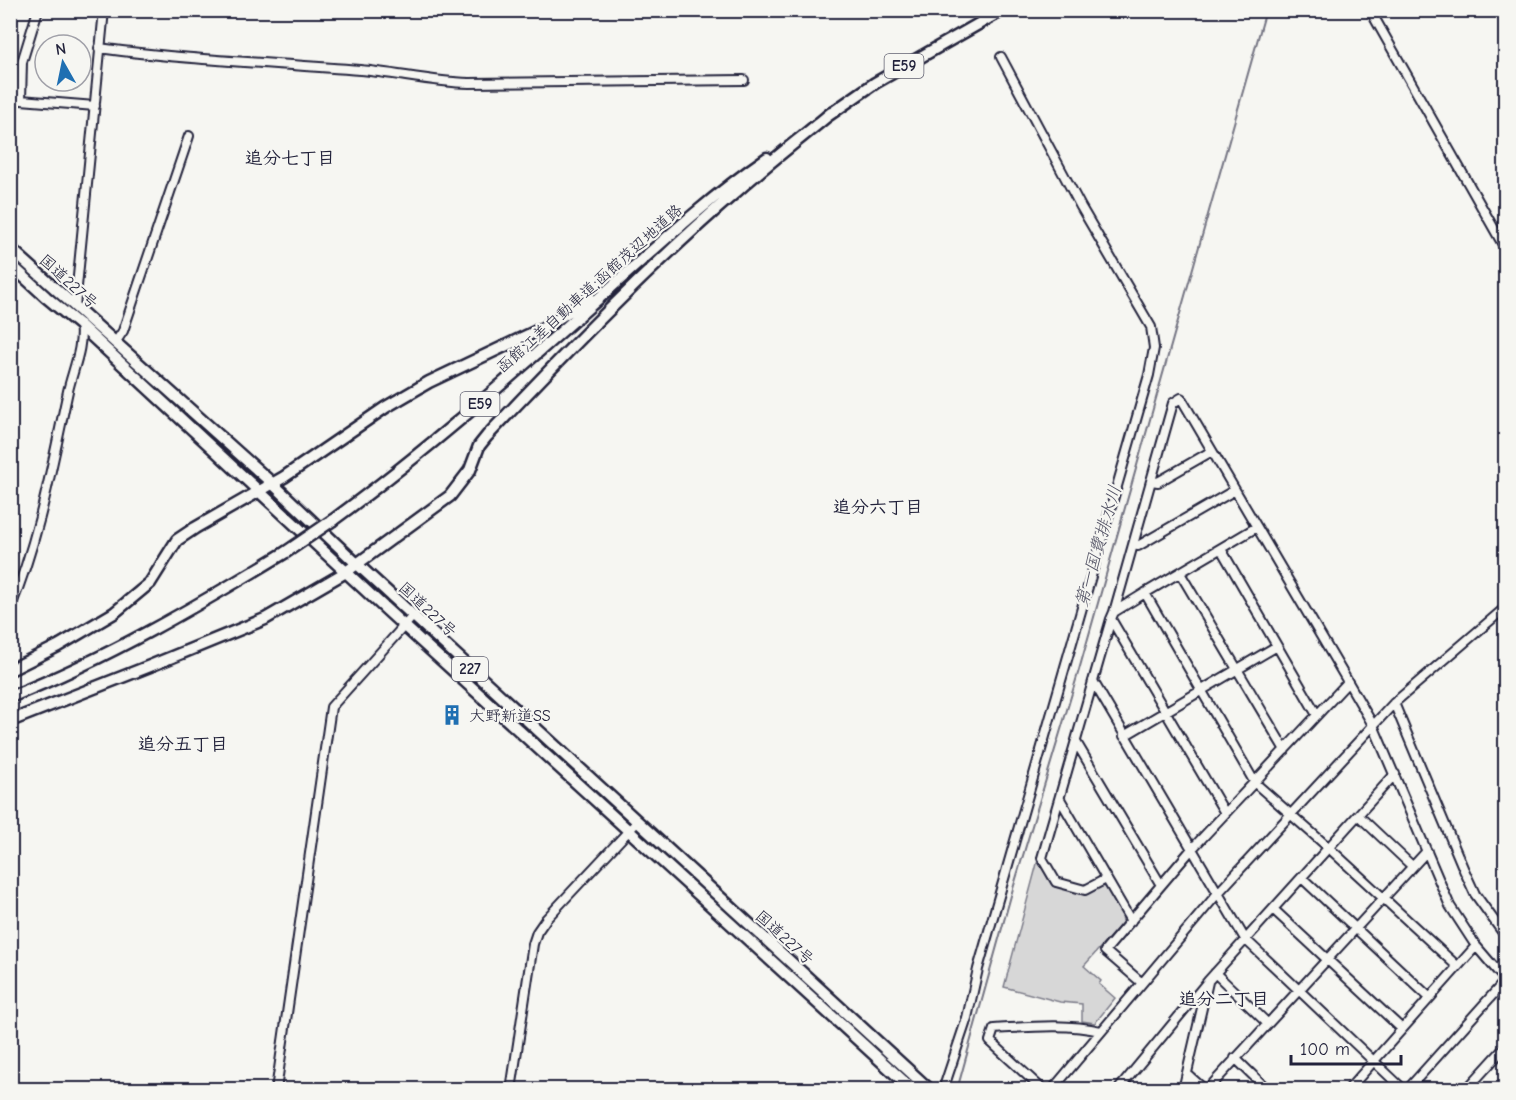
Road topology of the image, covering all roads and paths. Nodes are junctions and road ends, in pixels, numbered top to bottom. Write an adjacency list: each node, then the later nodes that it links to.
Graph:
1 (38, 10): 8 (street)
2 (104, 10): 5 (street)
3 (1370, 10): 12 (street)
4 (1003, 11): 10 (highway, 函館江差自動車道;函館茂辺地道路 / E59)
5 (99, 48): 7 (street); 8 (street)
6 (1001, 57): 91 (street)
7 (744, 80)
8 (95, 106): 15 (street)
9 (189, 136): 17 (street)
10 (758, 168): 14 (highway, 函館江差自動車道;函館茂辺地道路 / E59); 26 (highway)
11 (10, 248): 15 (highway, 国道227号 / 227)
12 (1506, 250)
13 (10, 264): 16 (highway, 国道227号 / 227)
14 (620, 280): 20 (highway); 41 (highway, 函館江差自動車道;函館茂辺地道路 / E59, bridge)
15 (74, 305): 16 (street); 17 (highway, 国道227号 / 227)
16 (81, 326): 22 (highway, 国道227号 / 227); 31 (street)
17 (115, 343): 20 (highway, 国道227号 / 227)
18 (1212, 451): 19 (street); 19 (street); 21 (street)
19 (1151, 481): 24 (street)
20 (273, 484): 22 (highway); 26 (highway, 国道227号 / 227)
21 (1235, 489): 23 (street); 24 (street)
22 (260, 491): 27 (highway, 国道227号 / 227); 37 (highway)
23 (1257, 527): 25 (street); 39 (street)
24 (1133, 545): 33 (street)
25 (1221, 549): 28 (street); 35 (street)
26 (357, 564): 27 (highway); 32 (highway, 国道227号 / 227)
27 (346, 572): 34 (highway, 国道227号 / 227); 45 (highway)
28 (1180, 573): 29 (street); 36 (street)
29 (1145, 593): 33 (street); 40 (street)
30 (1506, 607): 42 (street)
31 (10, 609)
32 (413, 616): 34 (street); 56 (highway, 国道227号 / 227)
33 (1112, 616): 38 (street); 43 (street)
34 (404, 625): 56 (highway, 国道227号 / 227); 87 (street)
35 (1277, 646): 36 (street); 44 (street)
36 (1238, 669): 40 (street); 49 (street)
37 (10, 670)
38 (1093, 681): 47 (street); 48 (street)
39 (1348, 682): 44 (street); 46 (street)
40 (1202, 691): 43 (street); 51 (street)
41 (10, 697)
42 (1394, 703): 46 (street); 69 (street)
43 (1166, 713): 47 (street); 53 (street)
44 (1317, 715): 49 (street)
45 (10, 721)
46 (1373, 725): 50 (street); 54 (street)
47 (1124, 736): 58 (street)
48 (1076, 742): 52 (street); 63 (street)
49 (1285, 750): 51 (street)
50 (1395, 774): 55 (street); 59 (street)
51 (1255, 783): 53 (street); 54 (street)
52 (1060, 799): 62 (street); 62 (street)
53 (1225, 813): 58 (street)
54 (1290, 815): 57 (street); 64 (street)
55 (1358, 815): 57 (street); 60 (street)
56 (633, 826): 88 (street); 89 (highway, 国道227号 / 227); 90 (highway, 国道227号 / 227)
57 (1329, 848): 61 (street); 65 (street)
58 (1191, 850): 63 (street); 64 (street)
59 (1427, 851): 60 (street); 71 (street)
60 (1412, 866): 65 (street)
61 (1302, 878): 66 (street); 68 (street)
62 (1106, 879): 67 (street)
63 (1161, 885): 67 (street)
64 (1218, 893): 70 (street); 77 (street)
65 (1383, 898): 68 (street); 73 (street)
66 (1273, 909): 70 (street); 72 (street)
67 (1131, 921): 77 (street)
68 (1355, 928): 72 (street); 79 (street)
69 (1506, 938)
70 (1245, 939): 74 (street); 78 (street)
71 (1476, 946): 73 (street); 76 (street)
72 (1328, 959): 78 (street); 81 (street)
73 (1457, 966): 79 (street)
74 (1215, 973): 75 (street); 80 (street)
75 (1208, 981): 86 (street); 94 (street)
76 (1505, 981): 99 (street)
77 (1142, 983): 82 (street)
78 (1298, 991): 80 (street); 85 (street)
79 (1430, 998): 81 (street)
80 (1268, 1023): 84 (street)
81 (1402, 1029): 85 (street)
82 (1101, 1031): 92 (street); 93 (street)
83 (1506, 1046): 100 (street)
84 (1235, 1059): 96 (street); 97 (street)
85 (1373, 1061): 98 (street); 99 (street)
86 (1187, 1074): 95 (street); 96 (street)
87 (276, 1089)
88 (511, 1089)
89 (913, 1089)
90 (930, 1089)
91 (943, 1089)
92 (1043, 1089)
93 (1052, 1089)
94 (1118, 1089)
95 (1183, 1089)
96 (1206, 1089)
97 (1268, 1089)
98 (1348, 1089)
99 (1406, 1089)
100 (1466, 1089)

